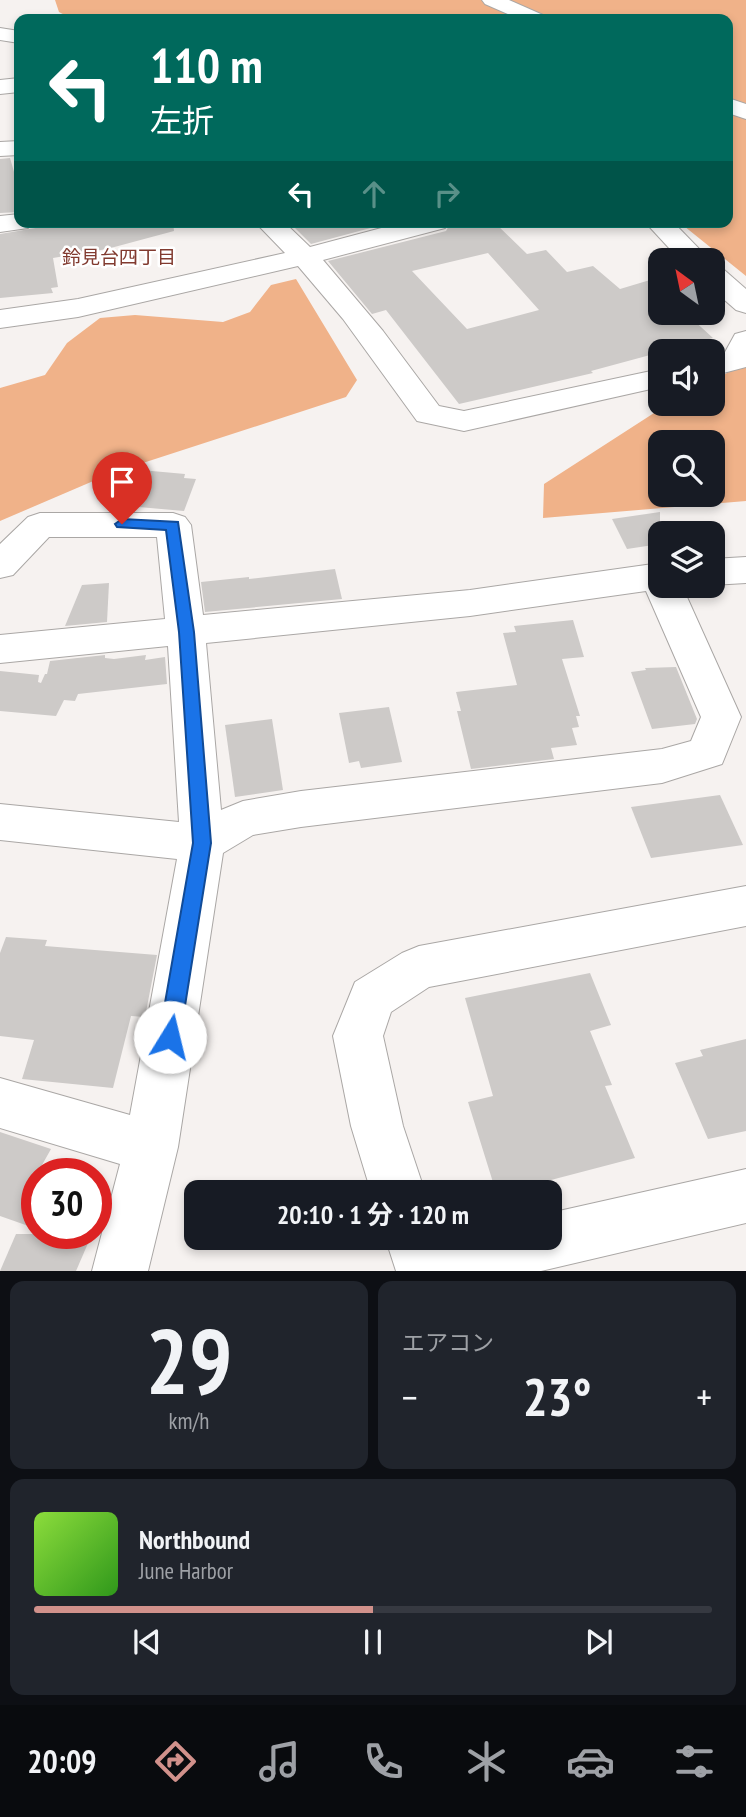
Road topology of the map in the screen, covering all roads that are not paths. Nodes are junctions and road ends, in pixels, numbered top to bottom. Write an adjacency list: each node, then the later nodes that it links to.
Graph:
1 (492, 0): 2 (street)
2 (524, 14)
3 (275, 228): 7 (street)
4 (414, 228): 7 (street)
5 (664, 228): 6 (street)
6 (684, 248)
7 (307, 257): 10 (street); 13 (street)
8 (725, 285): 9 (street)
9 (746, 304)
10 (0, 319)
11 (746, 340): 12 (street)
12 (725, 363)
13 (648, 381)
14 (0, 566): 19 (street)
15 (746, 570): 16 (street)
16 (725, 571)
17 (648, 581): 19 (street)
18 (668, 598): 22 (street)
19 (187, 632): 20 (street); 22 (street)
20 (0, 649)
21 (0, 822): 22 (street)
22 (202, 843): 25 (street)
23 (746, 906): 26 (street)
24 (0, 1103): 25 (street)
25 (151, 1147): 29 (street)
26 (394, 1180)
27 (746, 1196): 28 (street)
28 (421, 1259)
29 (120, 1271)

